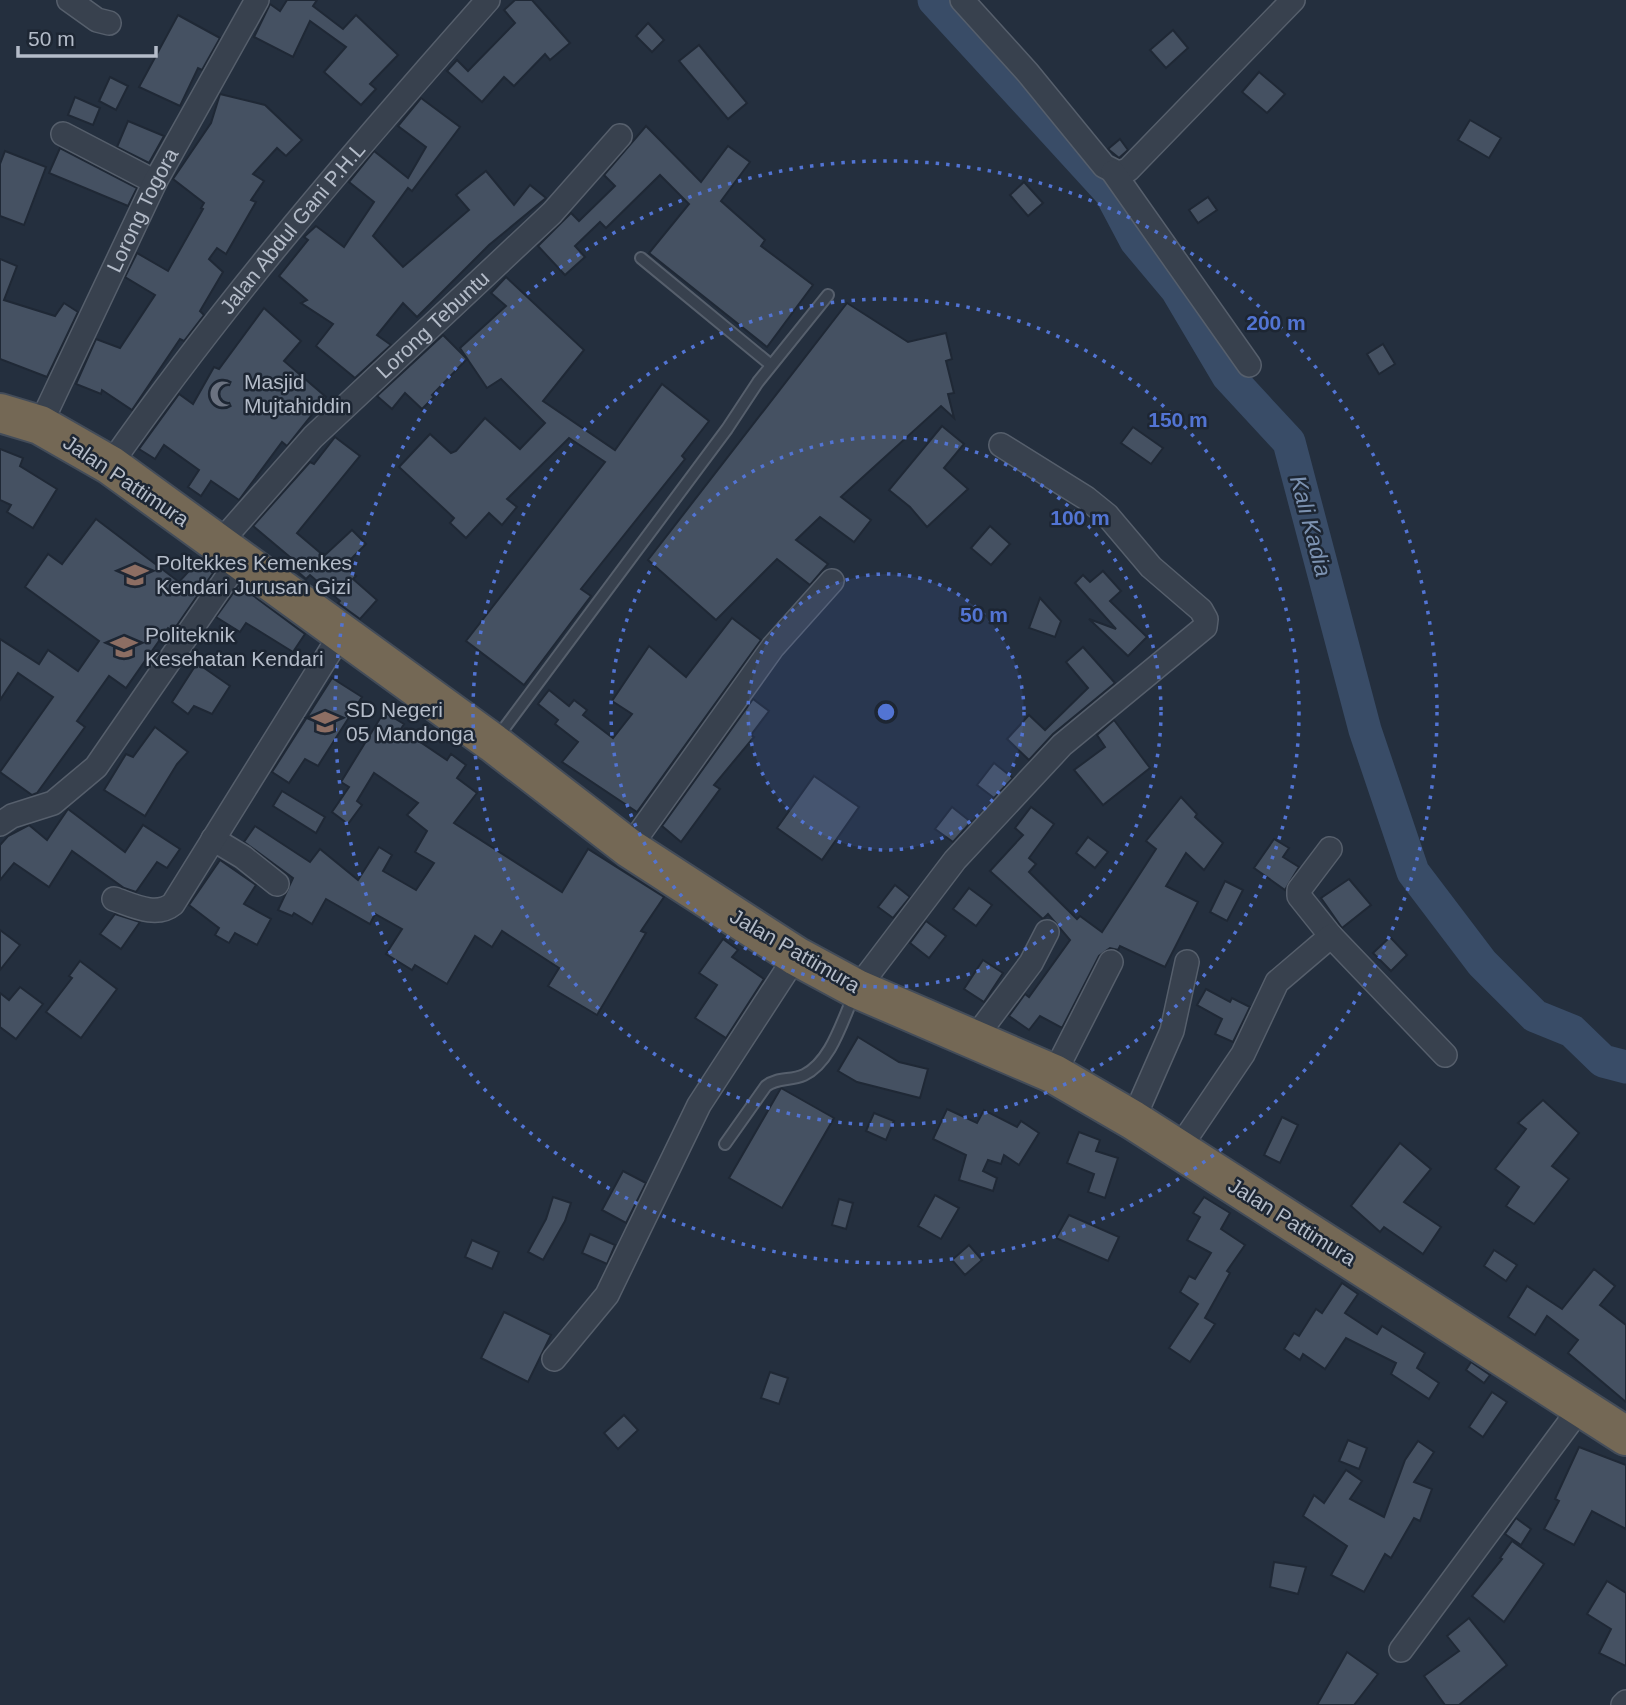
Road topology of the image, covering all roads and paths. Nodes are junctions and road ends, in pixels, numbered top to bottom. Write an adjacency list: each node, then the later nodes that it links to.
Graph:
1 (69, 0): 6 (street)
2 (257, 0): 10 (street, Lorong Togora)
3 (488, 0): 18 (street, Jalan Abdul Gani P.H.L)
4 (962, 0): 9 (street)
5 (1293, 0): 9 (street)
6 (108, 23)
7 (63, 134): 10 (street)
8 (620, 136): 19 (street, Lorong Tebuntu)
9 (1112, 172): 14 (street)
10 (155, 182): 16 (street, Lorong Togora)
11 (641, 258): 13 (lane)
12 (828, 295): 13 (lane)
13 (771, 365): 22 (lane)
14 (1248, 365)
15 (0, 413): 16 (highway, Jalan Pattimura)
16 (40, 425): 18 (highway, Jalan Pattimura)
17 (1001, 445): 34 (street)
18 (110, 464): 19 (highway, Jalan Pattimura)
19 (229, 552): 21 (highway, Jalan Pattimura); 23 (street, Lorong Tebuntu)
20 (832, 581): 25 (street)
21 (341, 634): 22 (highway, Jalan Pattimura); 24 (street)
22 (493, 743): 25 (highway, Jalan Pattimura)
23 (0, 824)
24 (213, 839): 27 (street); 28 (street)
25 (629, 848): 31 (highway, Jalan Pattimura)
26 (1330, 849): 30 (street)
27 (277, 884)
28 (114, 899)
29 (1047, 932): 35 (street)
30 (1331, 936): 36 (street); 40 (street)
31 (796, 956): 34 (highway, Jalan Pattimura); 41 (street)
32 (1111, 962): 37 (street)
33 (1187, 962): 38 (street)
34 (857, 989): 35 (highway, Jalan Pattimura); 39 (lane)
35 (974, 1039): 37 (highway, Jalan Pattimura)
36 (1446, 1055)
37 (1054, 1074): 38 (highway, Jalan Pattimura)
38 (1133, 1120): 40 (highway, Jalan Pattimura)
39 (725, 1144)
40 (1178, 1150): 42 (highway, Jalan Pattimura)
41 (554, 1359)
42 (1581, 1407): 43 (highway, Jalan Pattimura); 44 (street)
43 (1626, 1436)
44 (1401, 1650)

